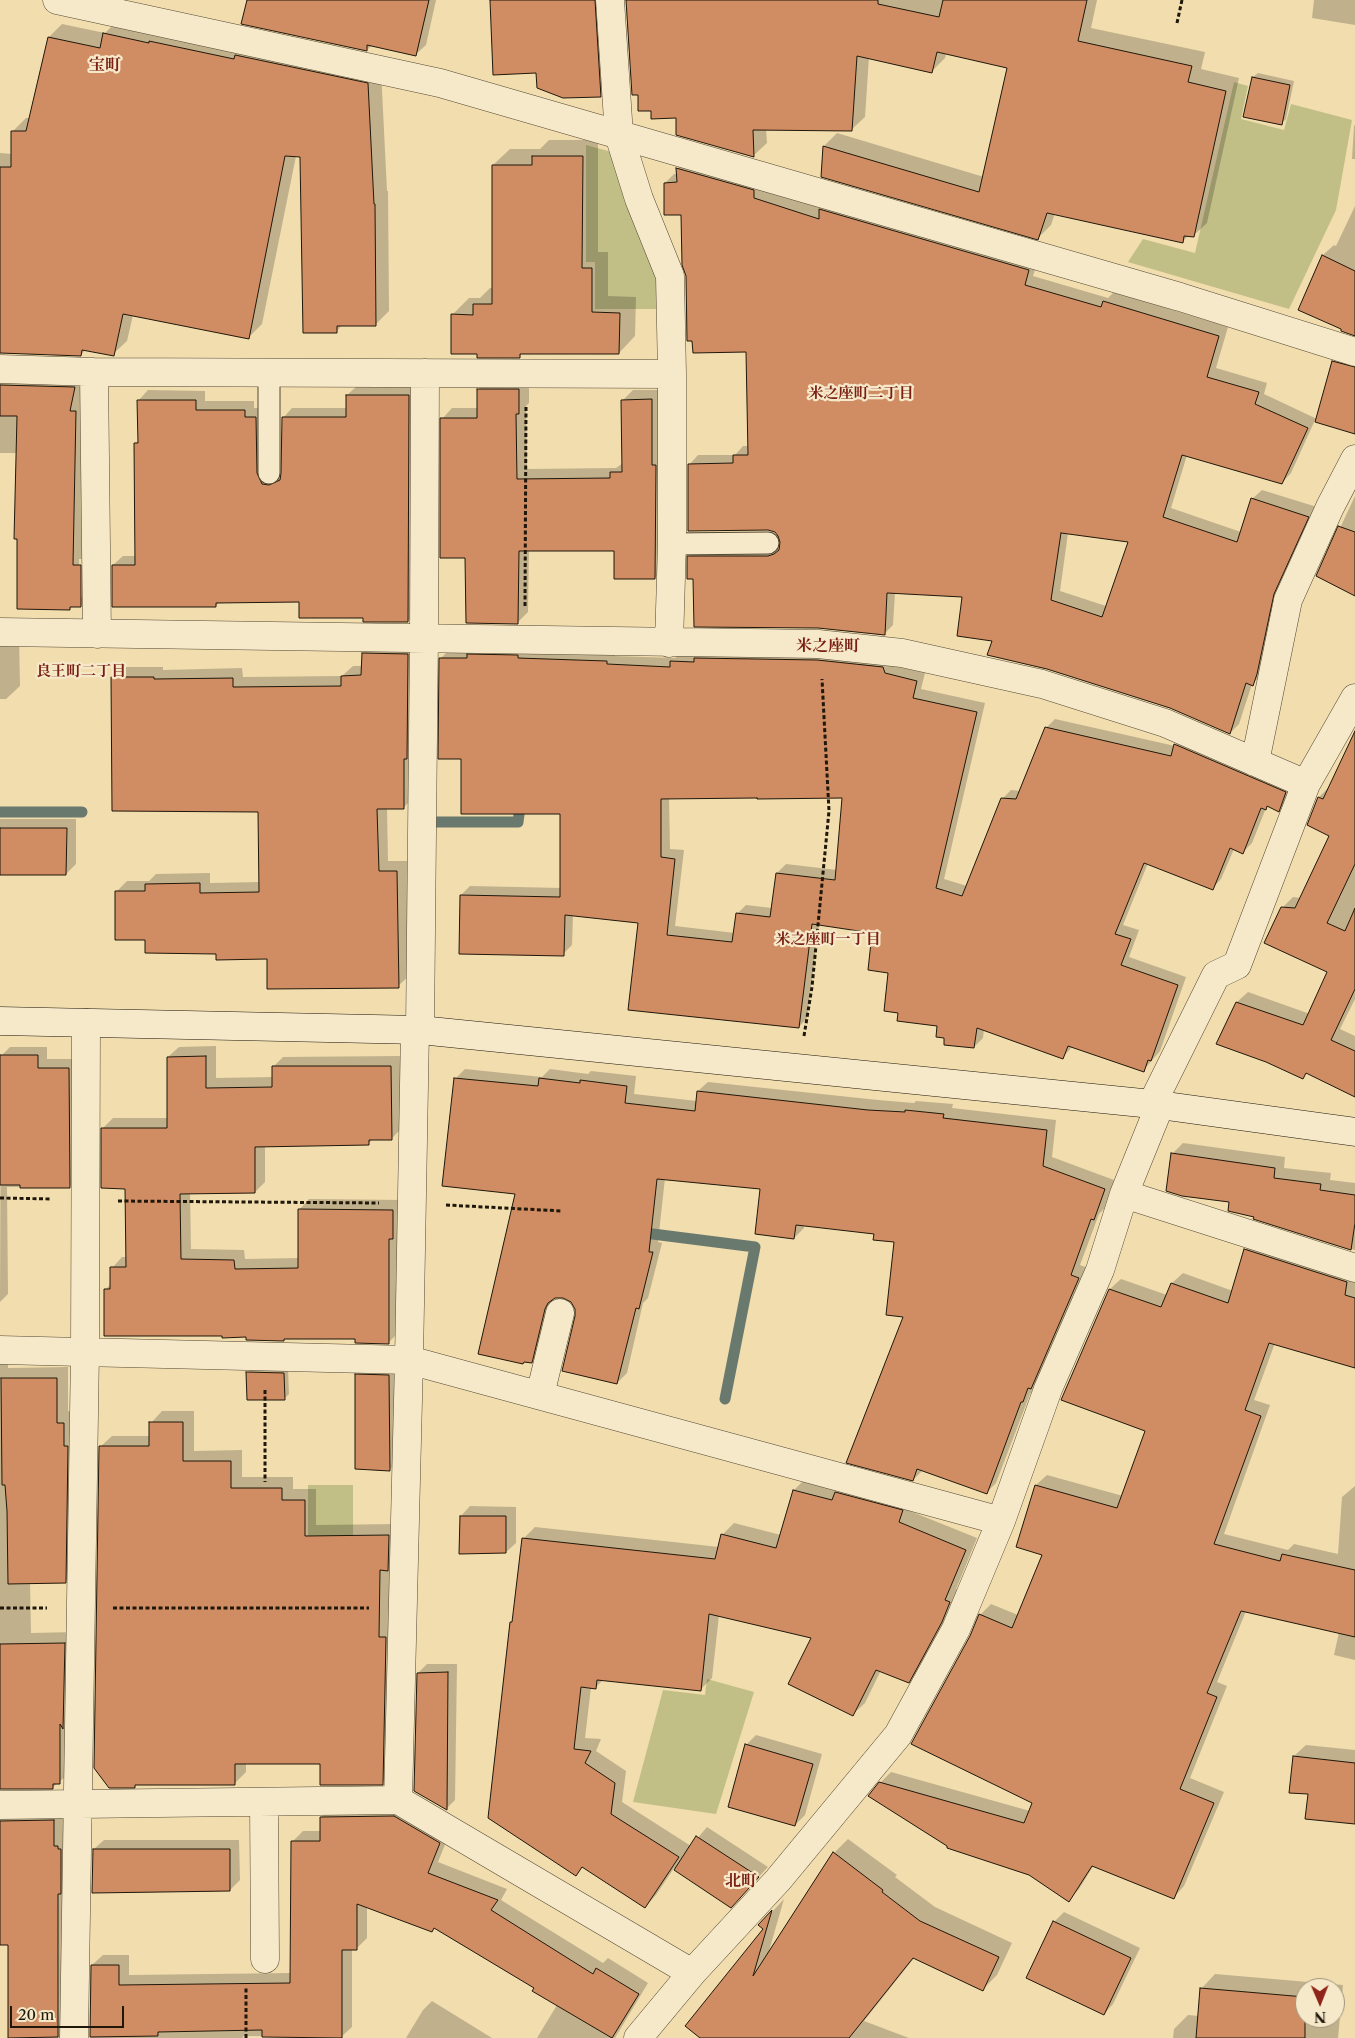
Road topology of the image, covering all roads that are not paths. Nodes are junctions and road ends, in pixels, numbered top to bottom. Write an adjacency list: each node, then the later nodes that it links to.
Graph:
1 (56, 0): 3 (street)
2 (610, 0): 3 (street)
3 (619, 134): 4 (street); 9 (street)
4 (1355, 352)
5 (0, 369): 6 (street)
6 (94, 372): 7 (street); 15 (street)
7 (270, 373): 8 (street); 11 (lane)
8 (425, 373): 9 (street); 16 (street)
9 (672, 374): 13 (street)
10 (1355, 459): 19 (street)
11 (269, 473)
12 (768, 543): 13 (lane)
13 (672, 544): 17 (street)
14 (0, 632): 15 (street)
15 (97, 634): 16 (street)
16 (424, 637): 17 (street); 23 (street)
17 (669, 642): 19 (street)
18 (1355, 698): 20 (street)
19 (1255, 762): 20 (street)
20 (1306, 784): 24 (street)
21 (0, 1021): 22 (street)
22 (86, 1023): 23 (street); 30 (street)
23 (417, 1030): 24 (street); 31 (street)
24 (1156, 1105): 25 (street); 26 (street)
25 (1355, 1132)
26 (1124, 1194): 27 (street); 33 (street)
27 (1355, 1268)
28 (560, 1313): 32 (street)
29 (0, 1350): 30 (street)
30 (85, 1352): 31 (street); 36 (street)
31 (410, 1360): 32 (street); 34 (street)
32 (540, 1395): 33 (street)
33 (1001, 1521): 39 (street)
34 (398, 1800): 35 (street); 39 (street)
35 (264, 1802): 36 (street); 38 (street)
36 (78, 1804): 37 (street); 41 (street)
37 (0, 1805)
38 (265, 1960)
39 (692, 1973): 40 (street)
40 (649, 2035)
41 (74, 2038)

